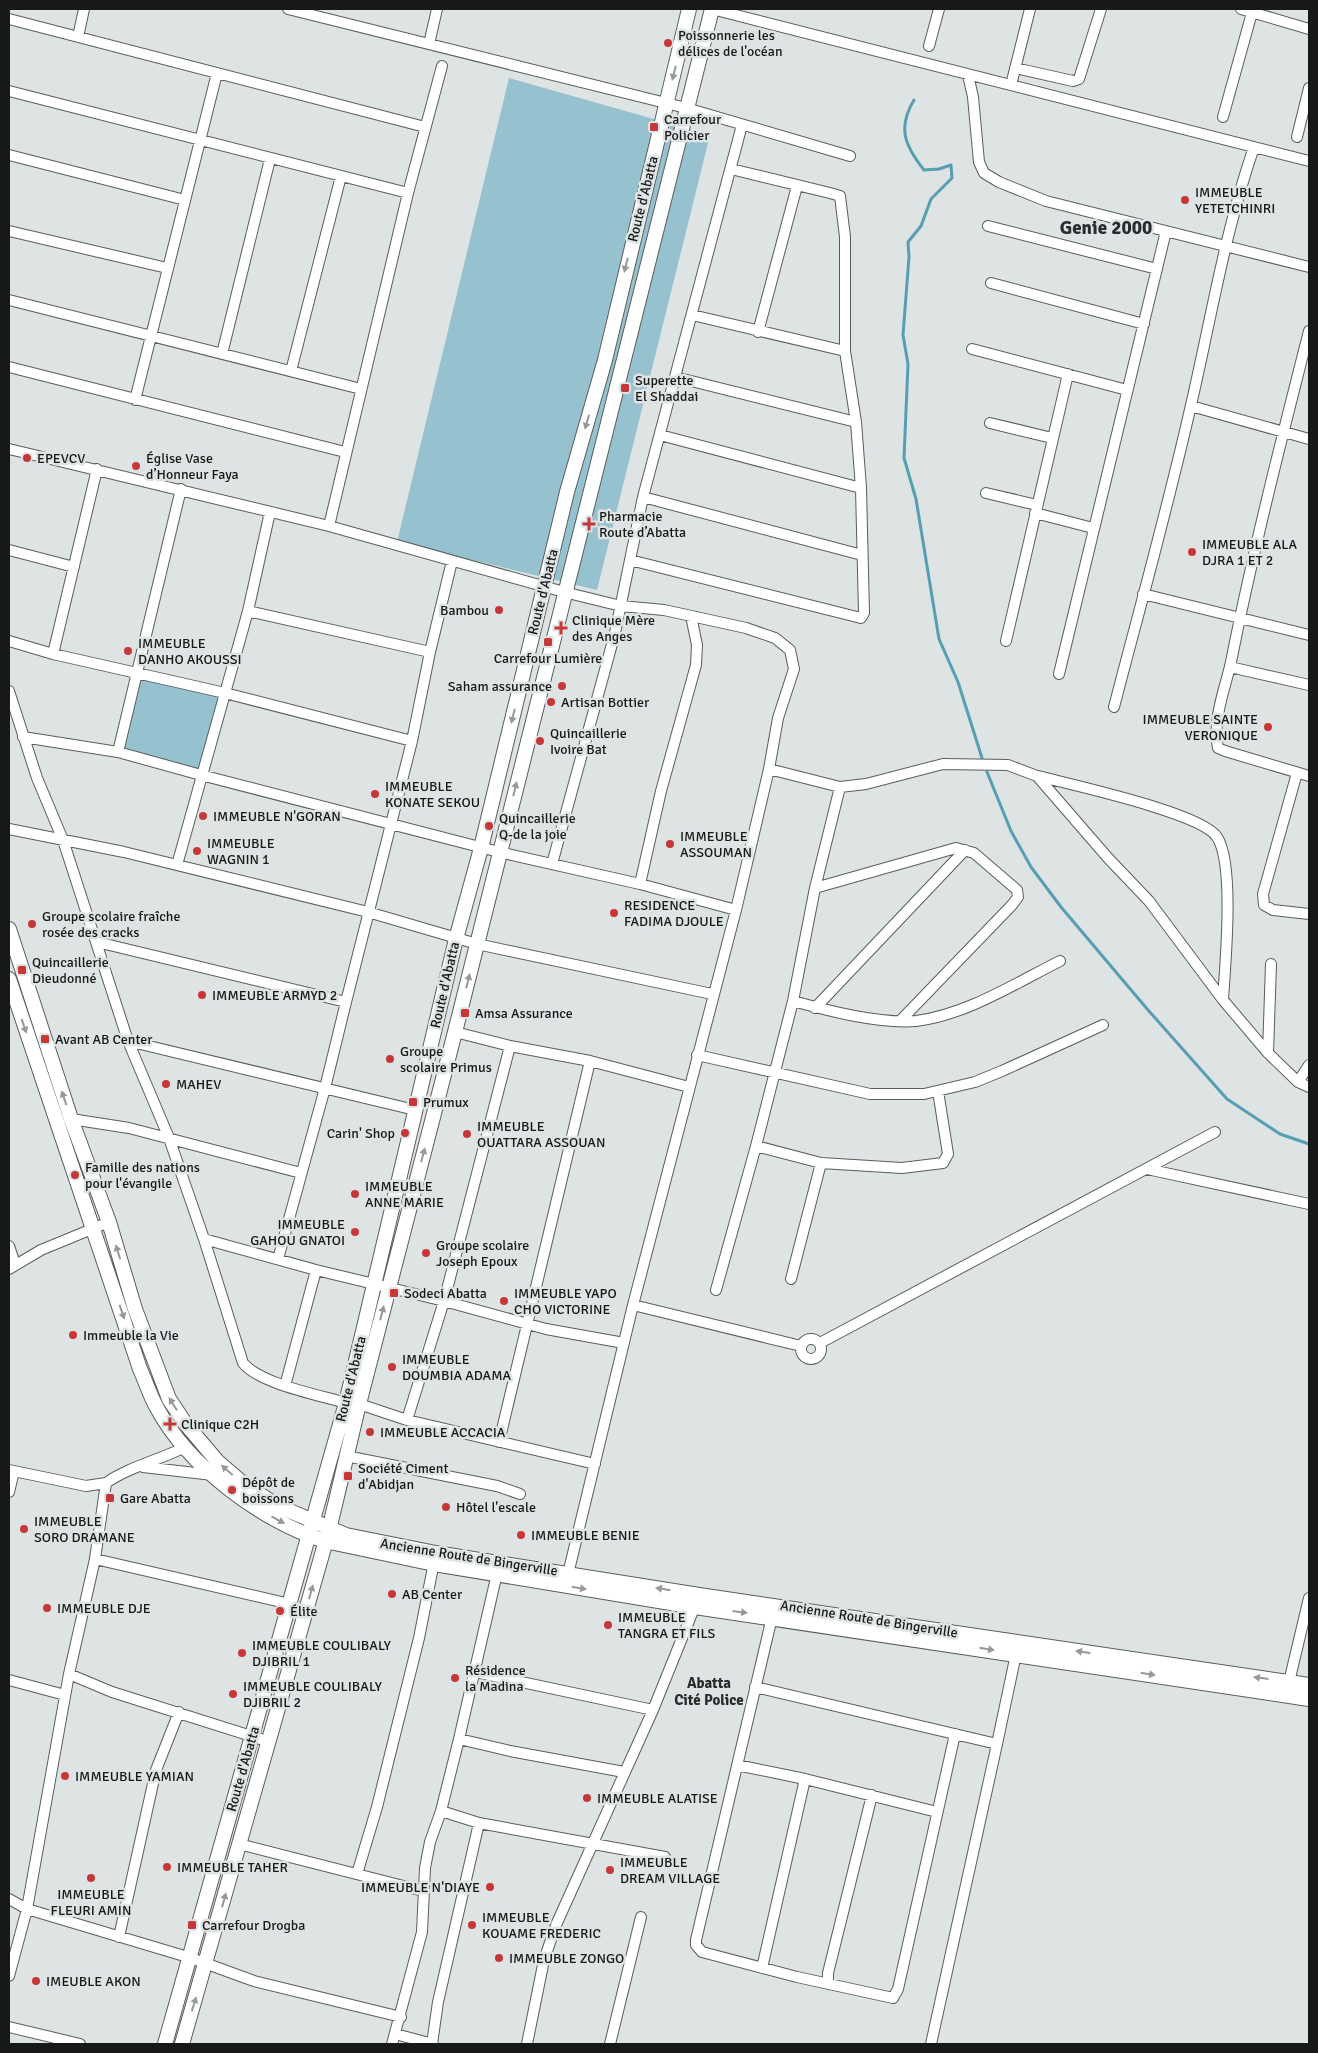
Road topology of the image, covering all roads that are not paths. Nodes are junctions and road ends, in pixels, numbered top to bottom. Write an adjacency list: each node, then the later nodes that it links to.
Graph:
1 (84, 9): 14 (street)
2 (288, 9): 15 (street)
3 (437, 9): 15 (street)
4 (689, 9): 24 (street, Route d'Abatta, one-way to 24)
5 (712, 9): 11 (street); 25 (street, Route d'Abatta)
6 (939, 9): 16 (street)
7 (1030, 9): 18 (street)
8 (1101, 9): 18 (street)
9 (1241, 9): 10 (street)
10 (1252, 10): 13 (street); 26 (street)
11 (730, 11): 20 (street)
12 (9, 19): 14 (street)
13 (1309, 29)
14 (78, 37): 19 (street)
15 (429, 44): 24 (street)
16 (929, 46)
17 (442, 66): 28 (street)
18 (1015, 68): 21 (street)
19 (217, 73): 28 (street); 30 (street)
20 (968, 75): 21 (street); 43 (street)
21 (1011, 85): 31 (street)
22 (1309, 88): 29 (street)
23 (9, 91): 30 (street)
24 (666, 103): 25 (street); 88 (street, Route d'Abatta, one-way to 88)
25 (686, 108): 27 (street); 89 (street, Route d'Abatta)
26 (1223, 118)
27 (742, 124): 33 (street); 36 (street)
28 (425, 127): 39 (street)
29 (1297, 137)
30 (199, 139): 34 (street); 40 (street)
31 (1254, 147): 35 (street); 44 (street)
32 (9, 155): 40 (street)
33 (850, 156)
34 (270, 159): 37 (street); 57 (street)
35 (1309, 162)
36 (731, 169): 38 (street); 50 (street)
37 (341, 176): 39 (street); 59 (street)
38 (797, 186): 52 (street); 56 (street)
39 (408, 193): 62 (street)
40 (185, 200): 45 (street)
41 (988, 226): 46 (street)
42 (9, 231): 45 (street)
43 (1166, 231): 44 (street); 46 (street)
44 (1226, 246): 47 (street); 65 (street)
45 (168, 268): 54 (street)
46 (1157, 268): 51 (street)
47 (1309, 268)
48 (991, 284): 51 (street)
49 (9, 300): 54 (street)
50 (692, 315): 52 (street); 61 (street)
51 (1144, 324): 63 (street)
52 (758, 332): 56 (street)
53 (1309, 332): 68 (street)
54 (150, 336): 57 (street); 64 (street)
55 (972, 349): 60 (street)
56 (845, 351): 66 (street)
57 (222, 354): 59 (street)
58 (9, 367): 64 (street)
59 (292, 371): 62 (street)
60 (1068, 374): 63 (street); 70 (street)
61 (675, 377): 66 (street); 69 (street)
62 (361, 389): 73 (street)
63 (1127, 390): 82 (street)
64 (135, 400): 73 (street)
65 (1191, 406): 68 (street); 90 (street)
66 (856, 422): 75 (street)
67 (990, 423): 70 (street)
68 (1283, 433): 71 (street); 94 (street)
69 (660, 435): 75 (street); 78 (street)
70 (1052, 438): 79 (street)
71 (1309, 439)
72 (9, 449): 74 (street)
73 (345, 452): 81 (street)
74 (97, 469): 76 (street); 87 (street)
75 (861, 488): 84 (street)
76 (181, 489): 80 (street); 101 (street)
77 (986, 493): 79 (street)
78 (643, 497): 84 (street); 85 (street)
79 (1036, 509): 82 (street); 97 (street)
80 (270, 512): 81 (street); 92 (street)
81 (329, 526): 86 (street)
82 (1093, 528): 102 (street)
83 (9, 550): 87 (street)
84 (862, 555): 85 (street)
85 (630, 560): 91 (street)
86 (452, 561): 88 (street); 98 (street)
87 (74, 567): 99 (street)
88 (544, 587): 89 (street); 119 (street, Route d'Abatta, one-way to 119)
89 (564, 592): 91 (street); 121 (street, Route d'Abatta, one-way to 89)
90 (1143, 594): 94 (street); 106 (street)
91 (621, 606): 93 (street); 122 (street)
92 (248, 611): 98 (street); 105 (street)
93 (691, 616): 110 (street); 124 (street)
94 (1240, 617): 95 (street); 100 (street)
95 (1309, 635)
96 (9, 641): 99 (street)
97 (1006, 641)
98 (430, 652): 108 (street)
99 (53, 654): 101 (street)
100 (1230, 667): 103 (street); 111 (street)
101 (136, 672): 105 (street); 109 (street)
102 (1059, 674)
103 (1309, 686)
104 (9, 691): 107 (street)
105 (225, 693): 108 (street); 112 (street)
106 (1114, 707)
107 (23, 736): 109 (street); 118 (street)
108 (412, 741): 116 (street)
109 (118, 752): 112 (street)
110 (769, 769): 115 (street); 126 (street)
111 (1296, 774): 114 (street); 128 (street)
112 (201, 776): 116 (street); 123 (street)
113 (1037, 776): 115 (street); 138 (street); 138 (street)
114 (1309, 776)
115 (840, 787): 125 (street)
116 (392, 825): 119 (street); 127 (street)
117 (9, 829): 118 (street)
118 (63, 840): 123 (street); 131 (street)
119 (481, 848): 121 (street); 130 (street, Route d'Abatta)
120 (965, 850): 125 (street); 141 (street); 142 (street)
121 (499, 852): 122 (street); 132 (street, Route d'Abatta)
122 (552, 864): 124 (street)
123 (177, 866): 127 (street)
124 (640, 884): 126 (street)
125 (815, 888): 139 (street)
126 (736, 910): 137 (street)
127 (368, 912): 130 (street); 140 (street)
128 (1309, 914)
129 (9, 928): 135 (street, Ancienne Route de Bingerville)
130 (456, 939): 132 (street); 157 (street, Route d'Abatta)
131 (97, 942): 140 (street); 145 (street)
132 (477, 944): 137 (street); 144 (street, Route d'Abatta, one-way to 132)
133 (1060, 961): 142 (street)
134 (1271, 964): 147 (street)
135 (23, 974): 136 (street); 158 (street, Ancienne Route de Bingerville, one-way to 135)
136 (9, 978): 167 (street, Ancienne Route de Bingerville, one-way to 167)
137 (712, 994): 148 (street)
138 (1223, 1000): 147 (street)
139 (792, 1001): 141 (street); 151 (street)
140 (346, 1002): 155 (street)
141 (815, 1008): 142 (street)
142 (901, 1020)
143 (1103, 1025): 156 (street)
144 (455, 1032): 146 (street); 175 (street, Route d'Abatta, one-way to 144)
145 (128, 1042): 155 (street); 160 (street)
146 (510, 1046): 149 (street); 177 (street)
147 (1268, 1053): 152 (street)
148 (697, 1055): 151 (street); 153 (street)
149 (590, 1061): 153 (street); 179 (street)
150 (1309, 1065): 152 (street)
151 (774, 1072): 156 (street); 161 (street)
152 (1298, 1082): 154 (street)
153 (689, 1087): 178 (street)
154 (1309, 1087)
155 (325, 1088): 157 (street); 164 (street)
156 (938, 1091): 162 (street)
157 (415, 1110): 174 (street, Route d'Abatta)
158 (71, 1118): 160 (street); 166 (street, Ancienne Route de Bingerville)
159 (1214, 1132): 163 (street)
160 (169, 1138): 164 (street); 168 (street)
161 (756, 1146): 162 (street); 176 (street)
162 (820, 1163): 173 (street)
163 (1147, 1169): 165 (street); 181 (street)
164 (301, 1173): 170 (street)
165 (1309, 1204)
166 (108, 1222): 167 (street); 196 (street, Ancienne Route de Bingerville, one-way to 166)
167 (92, 1228): 171 (street); 187 (street, Ancienne Route de Bingerville, one-way to 187)
168 (204, 1239): 170 (street); 183 (street)
169 (9, 1246): 171 (street)
170 (278, 1259): 172 (street)
171 (12, 1266)
172 (316, 1270): 174 (street); 183 (street)
173 (791, 1279)
174 (374, 1284): 175 (street); 184 (street, Route d'Abatta)
175 (388, 1288): 177 (street); 184 (street, Route d'Abatta, one-way to 175)
176 (716, 1290)
177 (444, 1301): 179 (street); 185 (street)
178 (633, 1305): 180 (street); 182 (street)
179 (526, 1324): 180 (street); 186 (street)
180 (624, 1343): 189 (street)
181 (820, 1343): 182 (street); 182 (street)
182 (801, 1346)
183 (285, 1386): 184 (street)
184 (352, 1404): 185 (street); 188 (street, Route d'Abatta); 196 (street, Route d'Abatta)
185 (407, 1420): 186 (street)
186 (499, 1442): 189 (street)
187 (185, 1447): 190 (street); 192 (street, Ancienne Route de Bingerville)
188 (346, 1456): 195 (street); 197 (street, Route d'Abatta)
189 (595, 1464): 201 (street)
190 (142, 1467): 192 (street); 193 (street)
191 (11, 1470): 193 (street); 194 (street)
192 (214, 1475): 196 (street, Ancienne Route de Bingerville, one-way to 196)
193 (106, 1483): 199 (street)
194 (9, 1492)
195 (520, 1494)
196 (310, 1529): 197 (street, Ancienne Route de Bingerville); 204 (street, Route d'Abatta)
197 (327, 1536): 198 (street, Ancienne Route de Bingerville); 220 (street, Route d'Abatta, one-way to 197)
198 (435, 1558): 200 (street, Ancienne Route de Bingerville); 232 (street)
199 (95, 1559): 204 (street); 208 (street)
200 (498, 1569): 201 (street, Ancienne Route de Bingerville); 203 (street, Ancienne Route de Bingerville, one-way to 203); 207 (street)
201 (568, 1574): 203 (street, Ancienne Route de Bingerville, one-way to 201)
202 (1309, 1598): 210 (street)
203 (697, 1601): 205 (street, Ancienne Route de Bingerville); 215 (street)
204 (290, 1604): 218 (street, Route d'Abatta)
205 (773, 1611): 206 (street, Ancienne Route de Bingerville, one-way to 206); 210 (street, Ancienne Route de Bingerville, one-way to 205); 212 (street)
206 (1016, 1654): 214 (street, Ancienne Route de Bingerville, one-way to 214); 221 (street)
207 (476, 1672): 215 (street); 219 (street)
208 (69, 1674): 213 (street); 216 (street)
209 (9, 1680): 213 (street)
210 (1289, 1682): 211 (street, Ancienne Route de Bingerville)
211 (1309, 1685)
212 (755, 1687): 217 (street); 222 (street)
213 (65, 1695): 235 (street)
214 (1309, 1699)
215 (652, 1710): 223 (street)
216 (179, 1712): 218 (street); 237 (street)
217 (955, 1734): 221 (street); 227 (street)
218 (252, 1736): 220 (street); 238 (street, Route d'Abatta)
219 (459, 1739): 223 (street); 226 (street)
220 (270, 1742): 229 (street, Route d'Abatta)
221 (997, 1744): 252 (street)
222 (737, 1765): 224 (street); 240 (street)
223 (624, 1772): 230 (street)
224 (806, 1779): 225 (street); 240 (street)
225 (872, 1795): 227 (street); 242 (street)
226 (441, 1811): 228 (street); 233 (street)
227 (937, 1812): 242 (street)
228 (479, 1823): 230 (street); 249 (street)
229 (239, 1844): 232 (street); 239 (street, Route d'Abatta, one-way to 229)
230 (591, 1844): 231 (street); 250 (street)
231 (665, 1857)
232 (357, 1874): 233 (street)
233 (423, 1891): 243 (street)
234 (9, 1900): 235 (street)
235 (27, 1909): 237 (street); 241 (street)
236 (641, 1917): 251 (street)
237 (119, 1937): 238 (street)
238 (191, 1958): 239 (street); 247 (street, Route d'Abatta)
239 (206, 1964): 243 (street); 248 (street, Route d'Abatta, one-way to 239)
240 (762, 1968): 242 (street)
241 (9, 1976)
242 (828, 1984)
243 (401, 2017): 245 (street)
244 (9, 2027): 246 (street)
245 (394, 2039): 249 (street)
246 (80, 2044)
247 (165, 2044)
248 (182, 2044)
249 (433, 2044)
250 (526, 2044)
251 (610, 2044)
252 (931, 2044)

